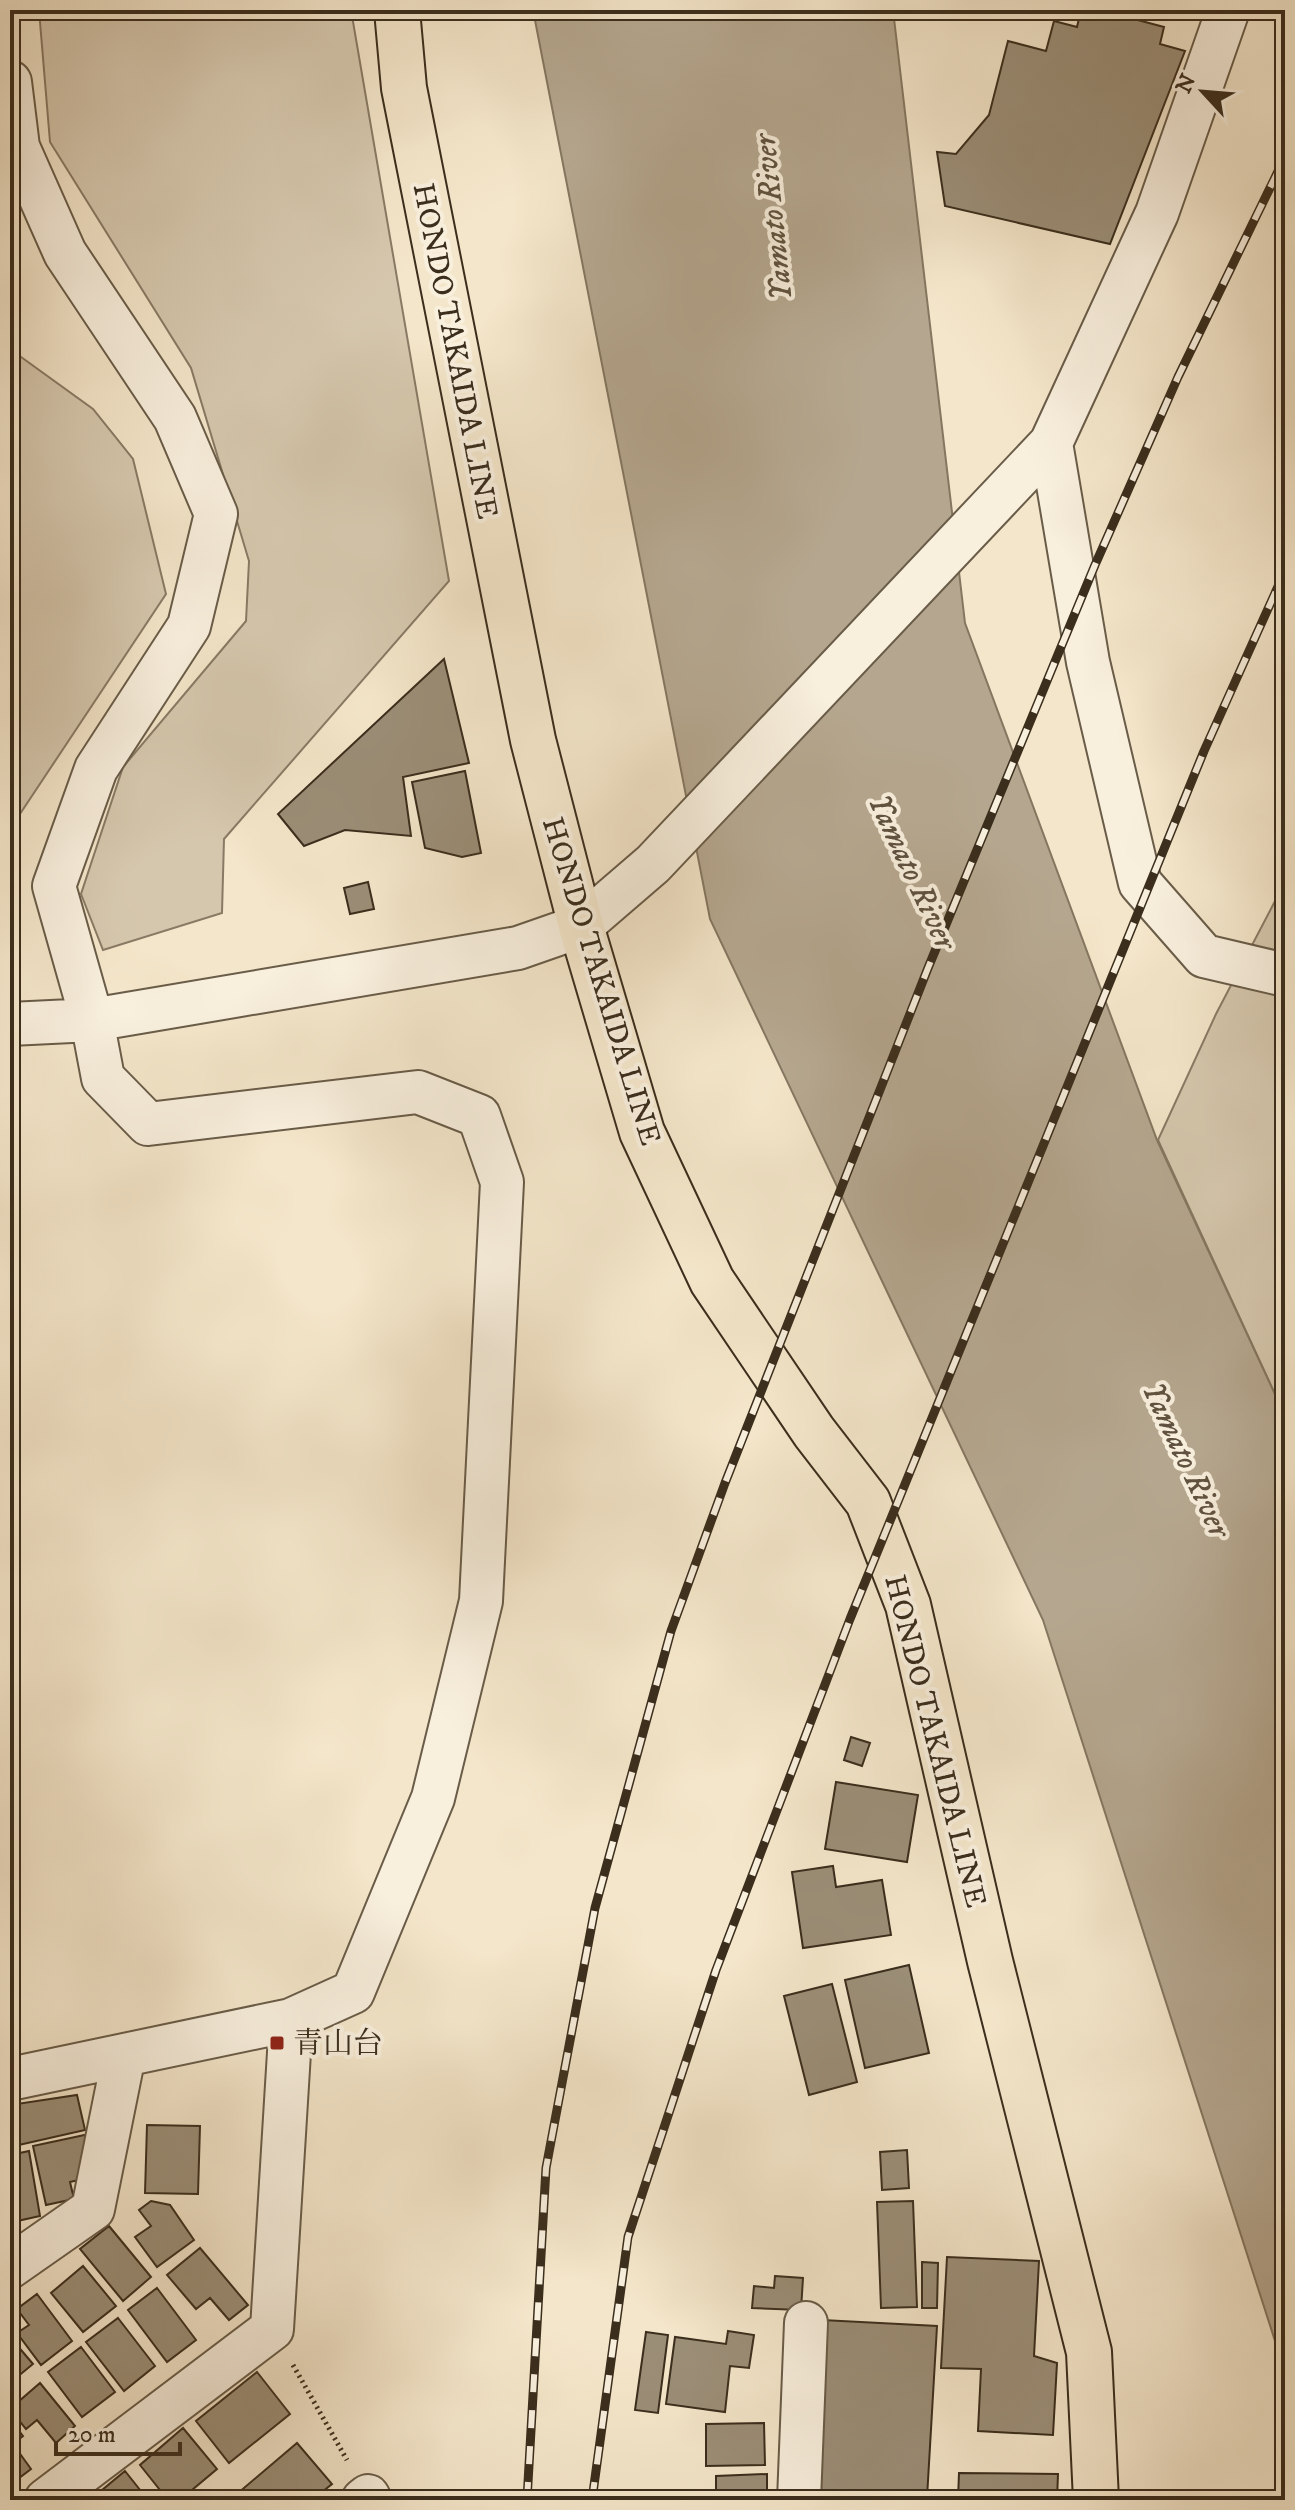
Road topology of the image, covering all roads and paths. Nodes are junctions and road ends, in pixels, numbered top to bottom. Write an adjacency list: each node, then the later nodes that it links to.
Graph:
1 (397, 10): 5 (main road, HONDO TAKAIDA LINE)
2 (1228, 10): 4 (street)
3 (10, 82): 7 (street)
4 (1037, 456): 5 (street); 6 (street)
5 (581, 926): 7 (street); 18 (main road, HONDO TAKAIDA LINE)
6 (1285, 975)
7 (92, 1020): 8 (street); 9 (street)
8 (10, 1024)
9 (291, 2020): 10 (street); 14 (street)
10 (124, 2055): 11 (street); 12 (street)
11 (10, 2079)
12 (10, 2267)
13 (806, 2323): 17 (street)
14 (272, 2329): 15 (path); 16 (street)
15 (367, 2499)
16 (46, 2500)
17 (799, 2500)
18 (1096, 2500)

